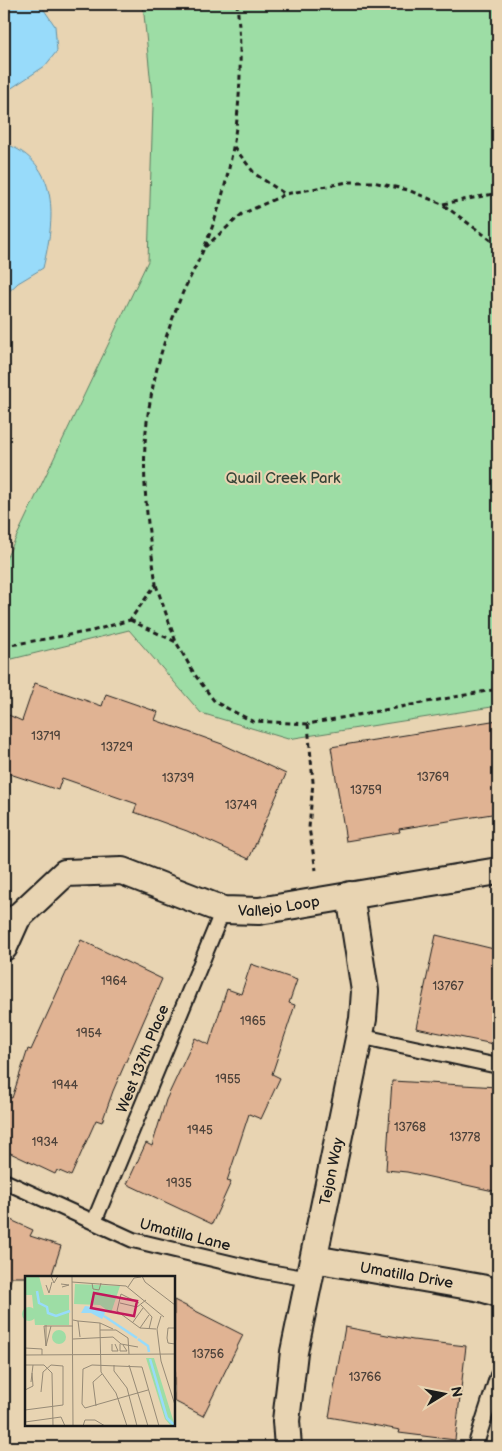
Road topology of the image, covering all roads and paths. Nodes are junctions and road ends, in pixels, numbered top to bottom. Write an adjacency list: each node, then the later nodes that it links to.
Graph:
1 (237, 4): 2 (path)
2 (234, 147): 4 (path); 7 (path)
3 (498, 193): 5 (path)
4 (286, 194): 5 (path); 7 (path)
5 (442, 204): 6 (path)
6 (498, 245)
7 (205, 248): 8 (path)
8 (156, 584): 9 (path); 10 (path)
9 (130, 620): 10 (path); 11 (path)
10 (176, 642): 13 (path)
11 (4, 646)
12 (498, 689): 13 (path)
13 (308, 724): 16 (path)
14 (498, 871): 15 (street, Vallejo Loop)
15 (350, 896): 16 (street, Vallejo Loop); 19 (street, Tejon Way)
16 (322, 900): 17 (street, Vallejo Loop)
17 (222, 910): 18 (street, Vallejo Loop); 22 (lane, West 137th Place)
18 (4, 947)
19 (359, 1036): 20 (lane); 23 (street, Tejon Way)
20 (498, 1066)
21 (4, 1181): 22 (lane, Umatilla Lane)
22 (94, 1222): 23 (lane, Umatilla Lane)
23 (312, 1269): 24 (street, Umatilla Drive); 26 (street, Tejon Way)
24 (498, 1293)
25 (498, 1375): 27 (lane)
26 (288, 1447)
27 (475, 1447)

